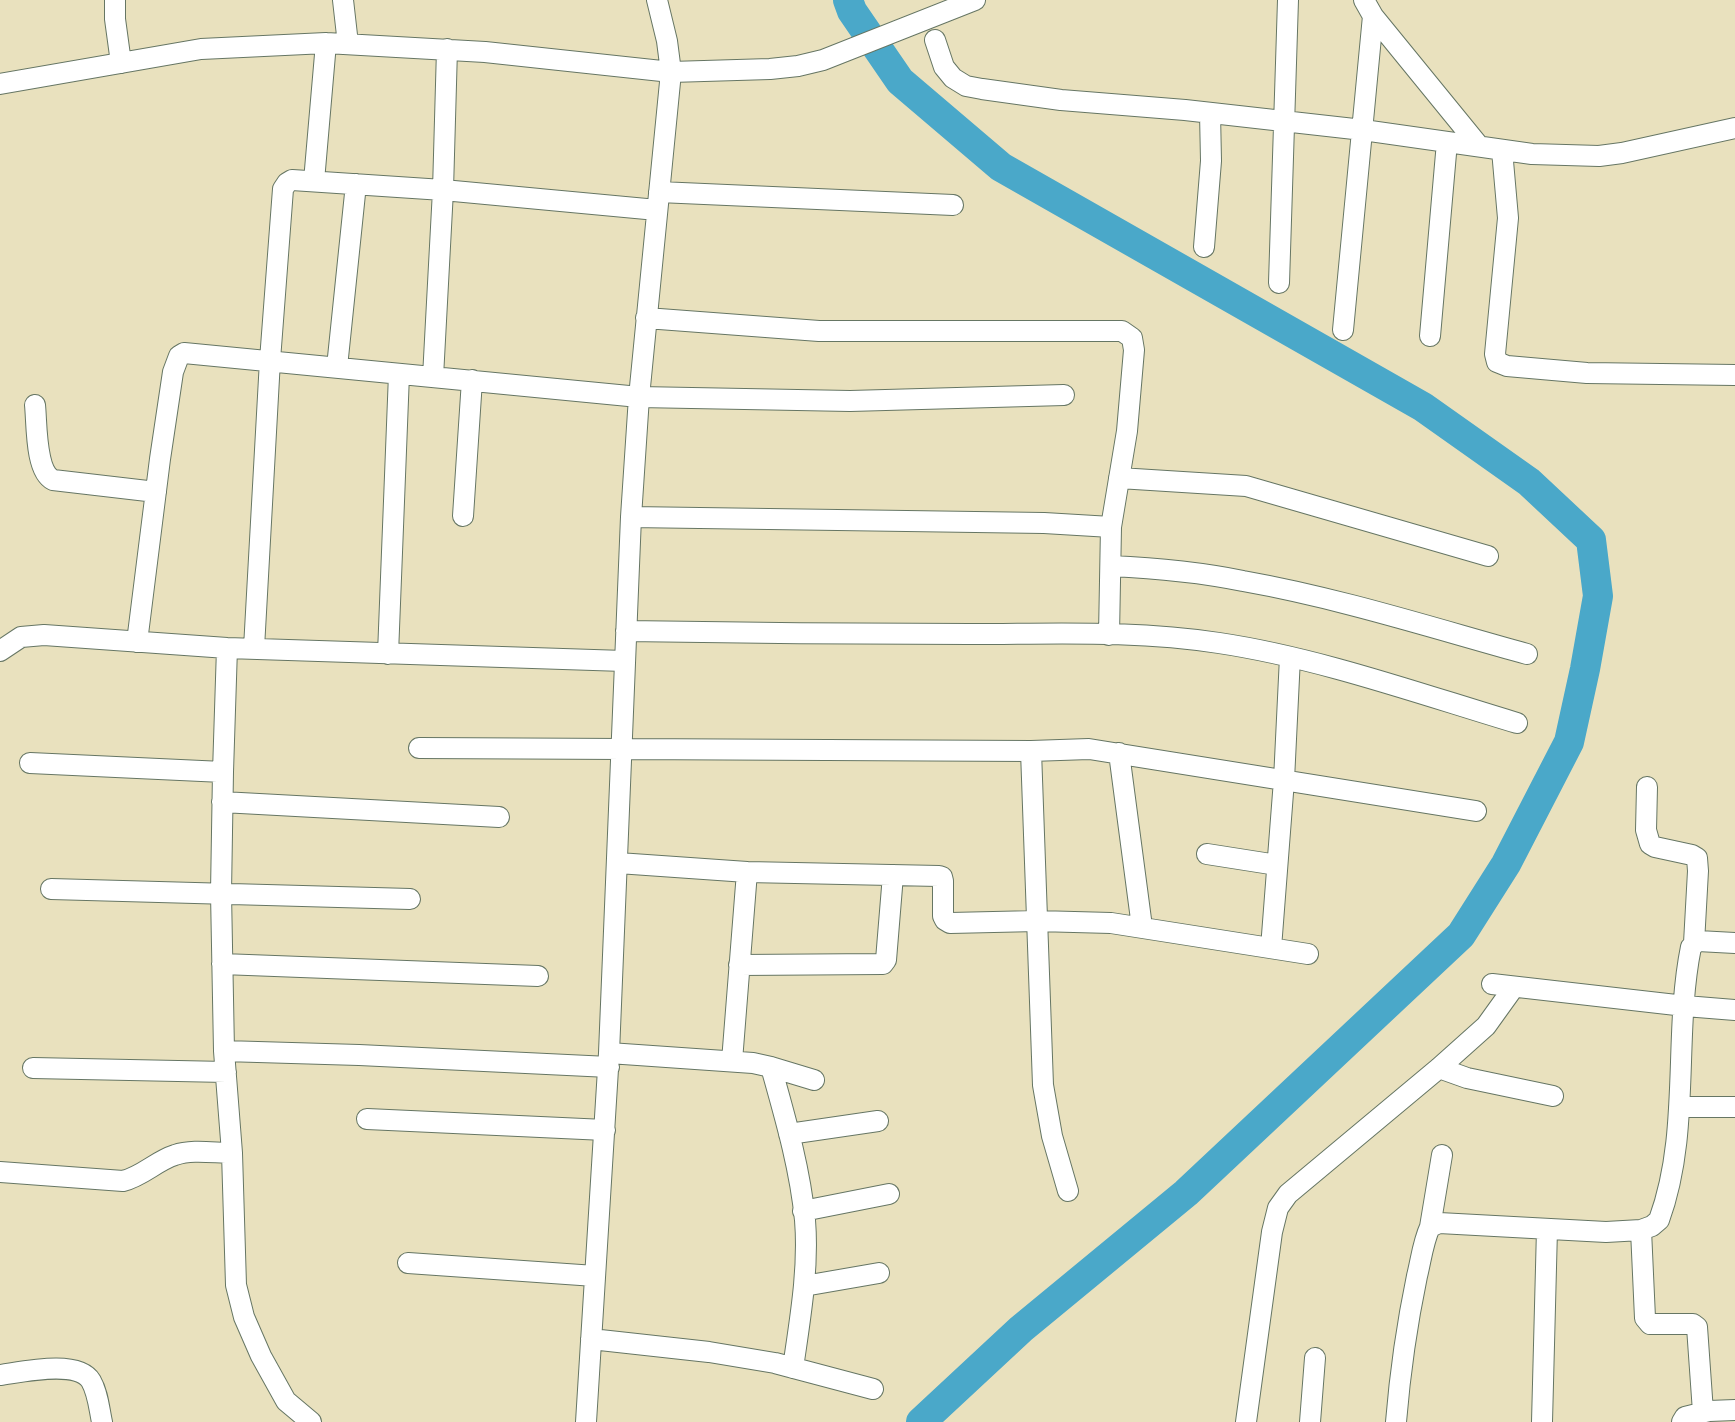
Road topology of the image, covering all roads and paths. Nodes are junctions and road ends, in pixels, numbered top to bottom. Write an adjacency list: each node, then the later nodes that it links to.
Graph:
1 (115, 0): 11 (street)
2 (343, 0): 9 (street)
3 (657, 0): 12 (street)
4 (1288, 0): 15 (street)
5 (970, 2): 12 (street)
6 (1369, 8): 17 (street); 19 (street)
7 (935, 40): 14 (street)
8 (326, 43): 9 (street); 11 (street); 21 (street)
9 (348, 44): 10 (street)
10 (447, 49): 12 (street); 23 (street)
11 (121, 63): 13 (street)
12 (671, 72): 24 (street)
13 (0, 84)
14 (1210, 113): 15 (street); 26 (street)
15 (1285, 121): 17 (street); 27 (street)
16 (1735, 128): 20 (street)
17 (1363, 130): 18 (street); 29 (street)
18 (1447, 142): 19 (street); 30 (street)
19 (1479, 146): 20 (street)
20 (1502, 150): 34 (street)
21 (314, 181): 22 (street); 31 (street)
22 (356, 184): 23 (street); 32 (street)
23 (443, 190): 24 (street); 35 (street)
24 (658, 201): 25 (street); 28 (street)
25 (953, 205)
26 (1204, 248)
27 (1279, 283)
28 (646, 318): 38 (street); 40 (street)
29 (1343, 330)
30 (1430, 336)
31 (270, 360): 32 (street); 41 (street); 51 (street)
32 (337, 367): 33 (street)
33 (399, 374): 35 (street); 53 (street)
34 (1735, 375)
35 (433, 376): 36 (street)
36 (472, 380): 38 (street); 42 (street)
37 (1064, 395): 38 (street)
38 (639, 397): 43 (street)
39 (35, 405): 41 (street)
40 (1119, 478): 44 (street); 45 (street)
41 (156, 492): 49 (street)
42 (463, 516)
43 (631, 517): 44 (street); 47 (street)
44 (1111, 527): 46 (street)
45 (1488, 556)
46 (1111, 566): 48 (street); 54 (street)
47 (626, 631): 48 (street); 56 (street)
48 (1109, 635): 55 (street)
49 (137, 642): 50 (street); 52 (street)
50 (228, 648): 51 (street); 63 (street)
51 (254, 648): 53 (street)
52 (0, 651)
53 (388, 654): 56 (street)
54 (1527, 654)
55 (1290, 657): 57 (street); 64 (street)
56 (624, 661): 59 (street)
57 (1517, 723)
58 (419, 748): 59 (street)
59 (620, 750): 60 (street); 70 (street)
60 (1031, 751): 61 (street); 77 (street)
61 (1119, 753): 64 (street); 78 (street)
62 (30, 763): 63 (street)
63 (223, 772): 66 (street)
64 (1284, 780): 67 (street); 71 (street)
65 (1647, 787): 79 (street)
66 (222, 802): 68 (street); 75 (street)
67 (1476, 811)
68 (500, 817)
69 (1207, 854): 71 (street)
70 (618, 863): 72 (street); 91 (street)
71 (1277, 865): 81 (street)
72 (747, 872): 73 (street); 84 (street)
73 (893, 875): 77 (street); 84 (street)
74 (51, 889): 75 (street)
75 (221, 892): 76 (street); 83 (street)
76 (410, 899)
77 (1037, 921): 78 (street); 108 (street)
78 (1142, 927): 81 (street)
79 (1694, 943): 80 (street); 88 (street)
80 (1735, 943)
81 (1271, 948): 82 (street)
82 (1308, 954)
83 (222, 964): 85 (street); 90 (street)
84 (740, 965): 92 (street)
85 (538, 976)
86 (1492, 984): 87 (street)
87 (1514, 987): 88 (street); 95 (street)
88 (1685, 1006): 89 (street); 99 (street)
89 (1735, 1010)
90 (224, 1051): 91 (street); 96 (street)
91 (609, 1060): 92 (street); 103 (street)
92 (732, 1061): 93 (street)
93 (771, 1066): 97 (street); 104 (street)
94 (33, 1068): 96 (street)
95 (1439, 1068): 98 (street); 128 (street)
96 (226, 1072): 105 (street)
97 (813, 1080)
98 (1553, 1096)
99 (1679, 1107): 100 (street); 113 (street)
100 (1735, 1107)
101 (367, 1119): 103 (street)
102 (878, 1121): 104 (street)
103 (605, 1130): 116 (street)
104 (789, 1134): 110 (street)
105 (232, 1153): 107 (street); 126 (street)
106 (1442, 1155): 111 (street)
107 (0, 1172)
108 (1068, 1191)
109 (889, 1194): 110 (street)
110 (803, 1211): 117 (street)
111 (1430, 1227): 112 (street); 130 (street)
112 (1547, 1229): 113 (street); 131 (street)
113 (1641, 1230): 124 (street)
114 (408, 1263): 116 (street)
115 (879, 1273): 117 (street)
116 (596, 1276): 118 (street)
117 (804, 1286): 120 (street)
118 (591, 1340): 120 (street); 127 (street)
119 (1315, 1358): 129 (street)
120 (793, 1368): 122 (street)
121 (0, 1374): 125 (street)
122 (873, 1389)
123 (1735, 1410): 124 (street)
124 (1703, 1412): 132 (street)
125 (102, 1422)
126 (311, 1422)
127 (586, 1422)
128 (1246, 1422)
129 (1310, 1422)
130 (1396, 1422)
131 (1542, 1422)
132 (1682, 1422)

